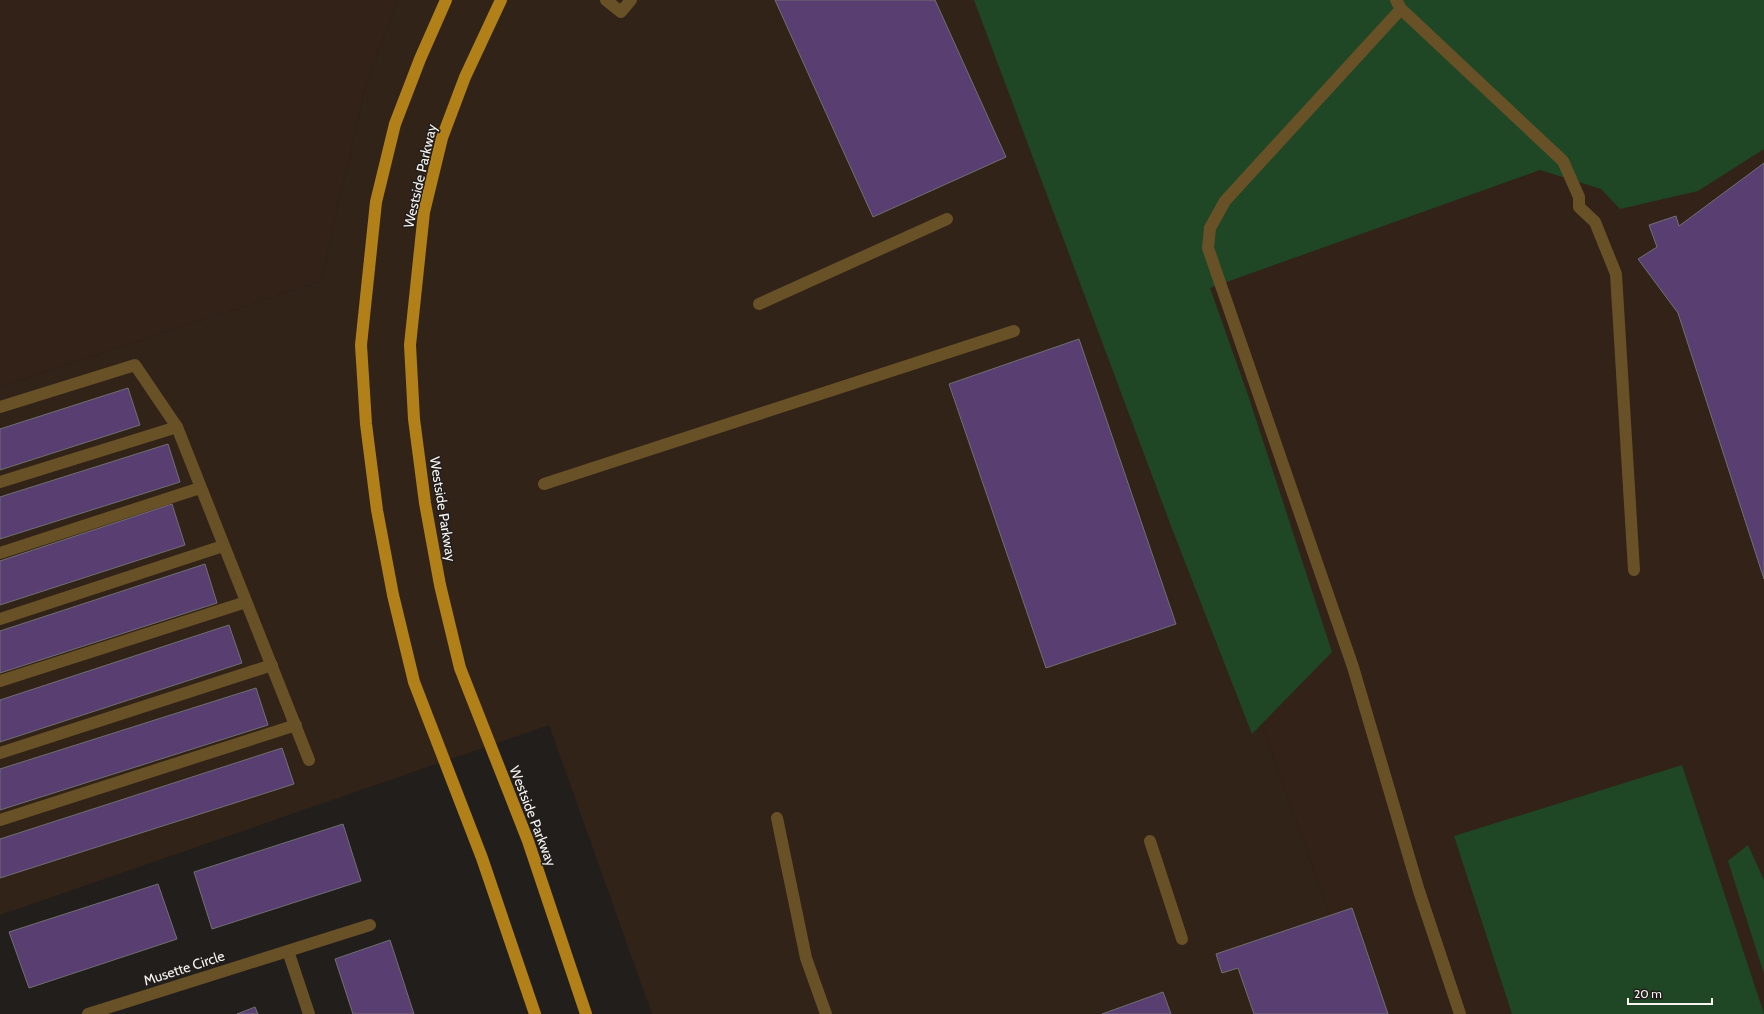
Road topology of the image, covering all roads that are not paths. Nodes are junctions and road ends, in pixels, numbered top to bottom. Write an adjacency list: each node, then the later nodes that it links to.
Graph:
1 (446, 0): 32 (main road)
2 (501, 0): 33 (main road, Westside Parkway)
3 (606, 0): 4 (street)
4 (631, 0)
5 (1398, 4): 16 (street); 35 (street)
6 (947, 219): 7 (street)
7 (759, 304)
8 (1014, 331): 12 (street)
9 (0, 407): 10 (street)
10 (177, 427): 11 (street); 13 (street)
11 (0, 482)
12 (544, 484)
13 (200, 488): 14 (street); 15 (street)
14 (223, 546): 17 (street); 18 (street)
15 (0, 553)
16 (1634, 570)
17 (246, 602): 19 (street); 20 (street)
18 (0, 619)
19 (272, 665): 21 (street); 22 (street)
20 (0, 681)
21 (296, 725): 23 (street); 25 (street)
22 (0, 753)
23 (309, 760)
24 (777, 818): 34 (street)
25 (0, 820)
26 (1150, 841): 28 (street)
27 (370, 925): 29 (street, Musette Circle)
28 (1182, 939)
29 (288, 951): 30 (street, Musette Circle); 31 (street)
30 (88, 1014)
31 (309, 1014)
32 (535, 1014)
33 (586, 1014)
34 (826, 1014)
35 (1460, 1014)

